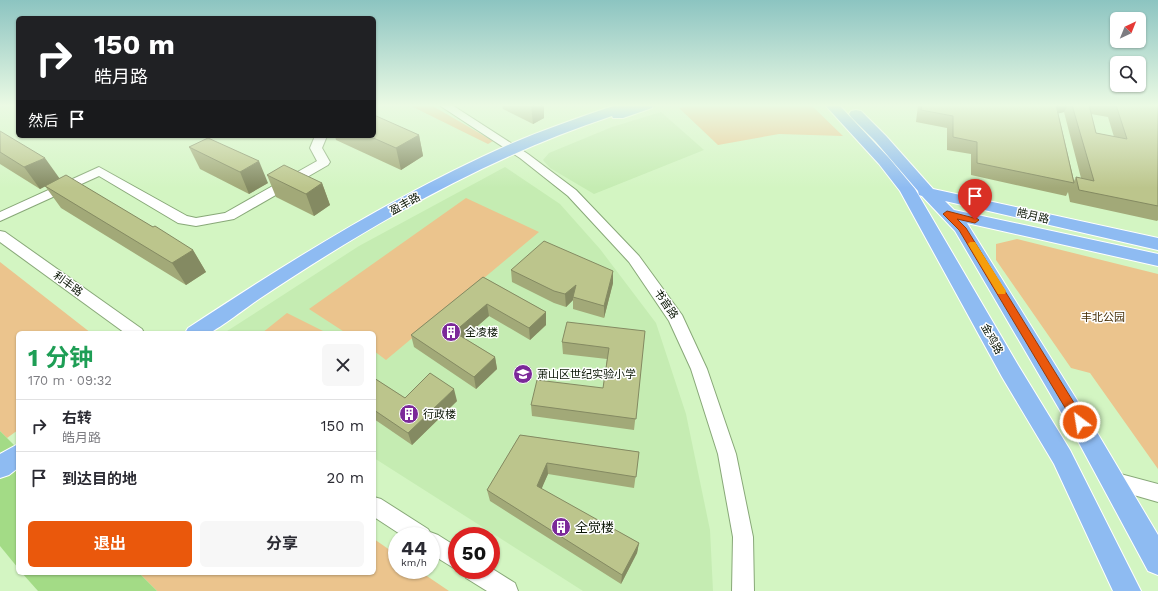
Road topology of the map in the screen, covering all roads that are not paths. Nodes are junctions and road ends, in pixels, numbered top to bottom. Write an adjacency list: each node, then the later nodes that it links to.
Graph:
1 (487, 133): 7 (street, 书音路)
2 (558, 133): 7 (main road, 盈丰路)
3 (568, 133): 7 (main road, 盈丰路)
4 (857, 133): 8 (main road, 金鸡路)
5 (875, 133): 8 (main road, 金鸡路)
6 (320, 138): 10 (street)
7 (516, 151): 15 (main road, 盈丰路); 16 (main road, 盈丰路); 28 (street, 书音路)
8 (922, 201): 9 (main road, 金鸡路); 12 (main road, 皓月路); 29 (main road, 金鸡路)
9 (947, 214): 13 (main road, 皓月路); 21 (main road, 金鸡路)
10 (0, 217)
11 (0, 235): 14 (street, 利丰路)
12 (1158, 244)
13 (1158, 260)
14 (133, 331)
15 (198, 331)
16 (219, 331)
17 (16, 442): 18 (main road)
18 (0, 453)
19 (16, 456): 20 (main road)
20 (0, 467)
21 (1113, 481): 22 (street); 25 (main road, 金鸡路)
22 (1158, 493)
23 (376, 507): 24 (street)
24 (407, 527)
25 (1158, 561)
26 (488, 579): 27 (street)
27 (507, 591)
28 (743, 591)
29 (1127, 591)

